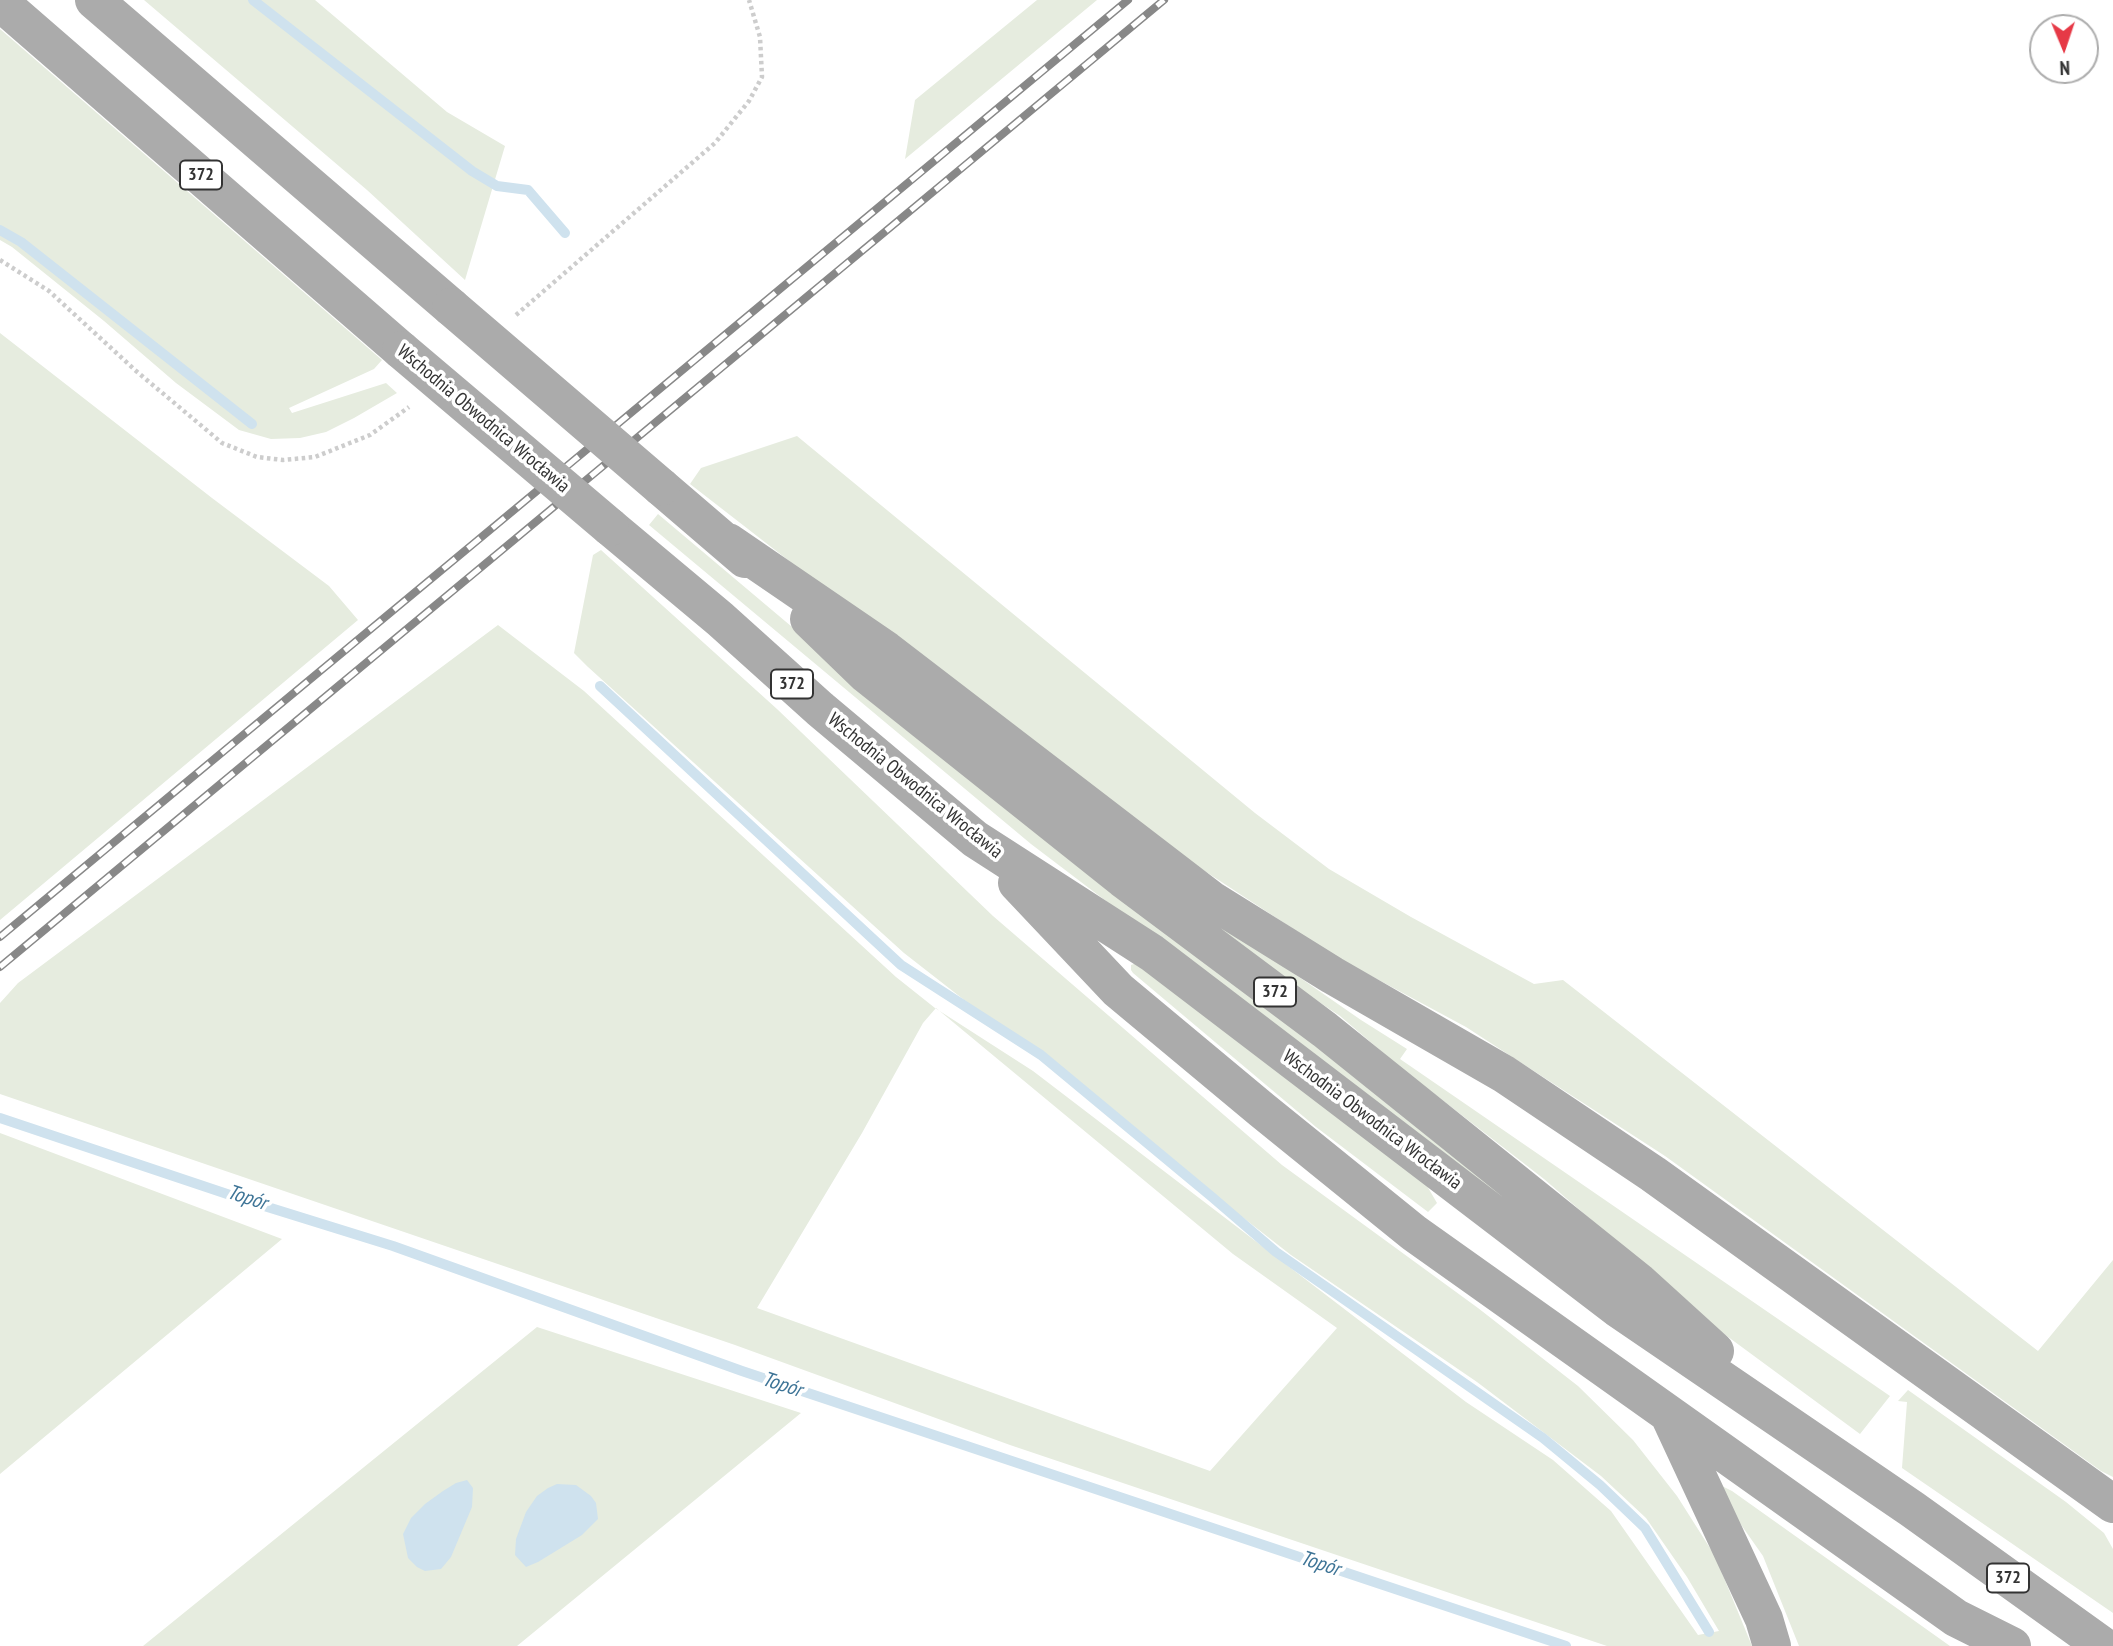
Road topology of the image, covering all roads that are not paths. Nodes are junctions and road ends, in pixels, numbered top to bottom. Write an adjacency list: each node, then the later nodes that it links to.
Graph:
1 (94, 0): 3 (main road, Wschodnia Obwodnica Wrocławia / 372, bridge)
2 (0, 2): 4 (main road, Wschodnia Obwodnica Wrocławia / 372, bridge)
3 (727, 542): 6 (main road, Wschodnia Obwodnica Wrocławia / 372); 7 (main road)
4 (975, 839): 5 (main road); 6 (main road, Wschodnia Obwodnica Wrocławia / 372)
5 (1669, 1415): 8 (main road); 9 (main road)
6 (1820, 1446): 10 (main road, Wschodnia Obwodnica Wrocławia / 372)
7 (2112, 1502)
8 (1772, 1646)
9 (2012, 1646)
10 (2103, 1646)

